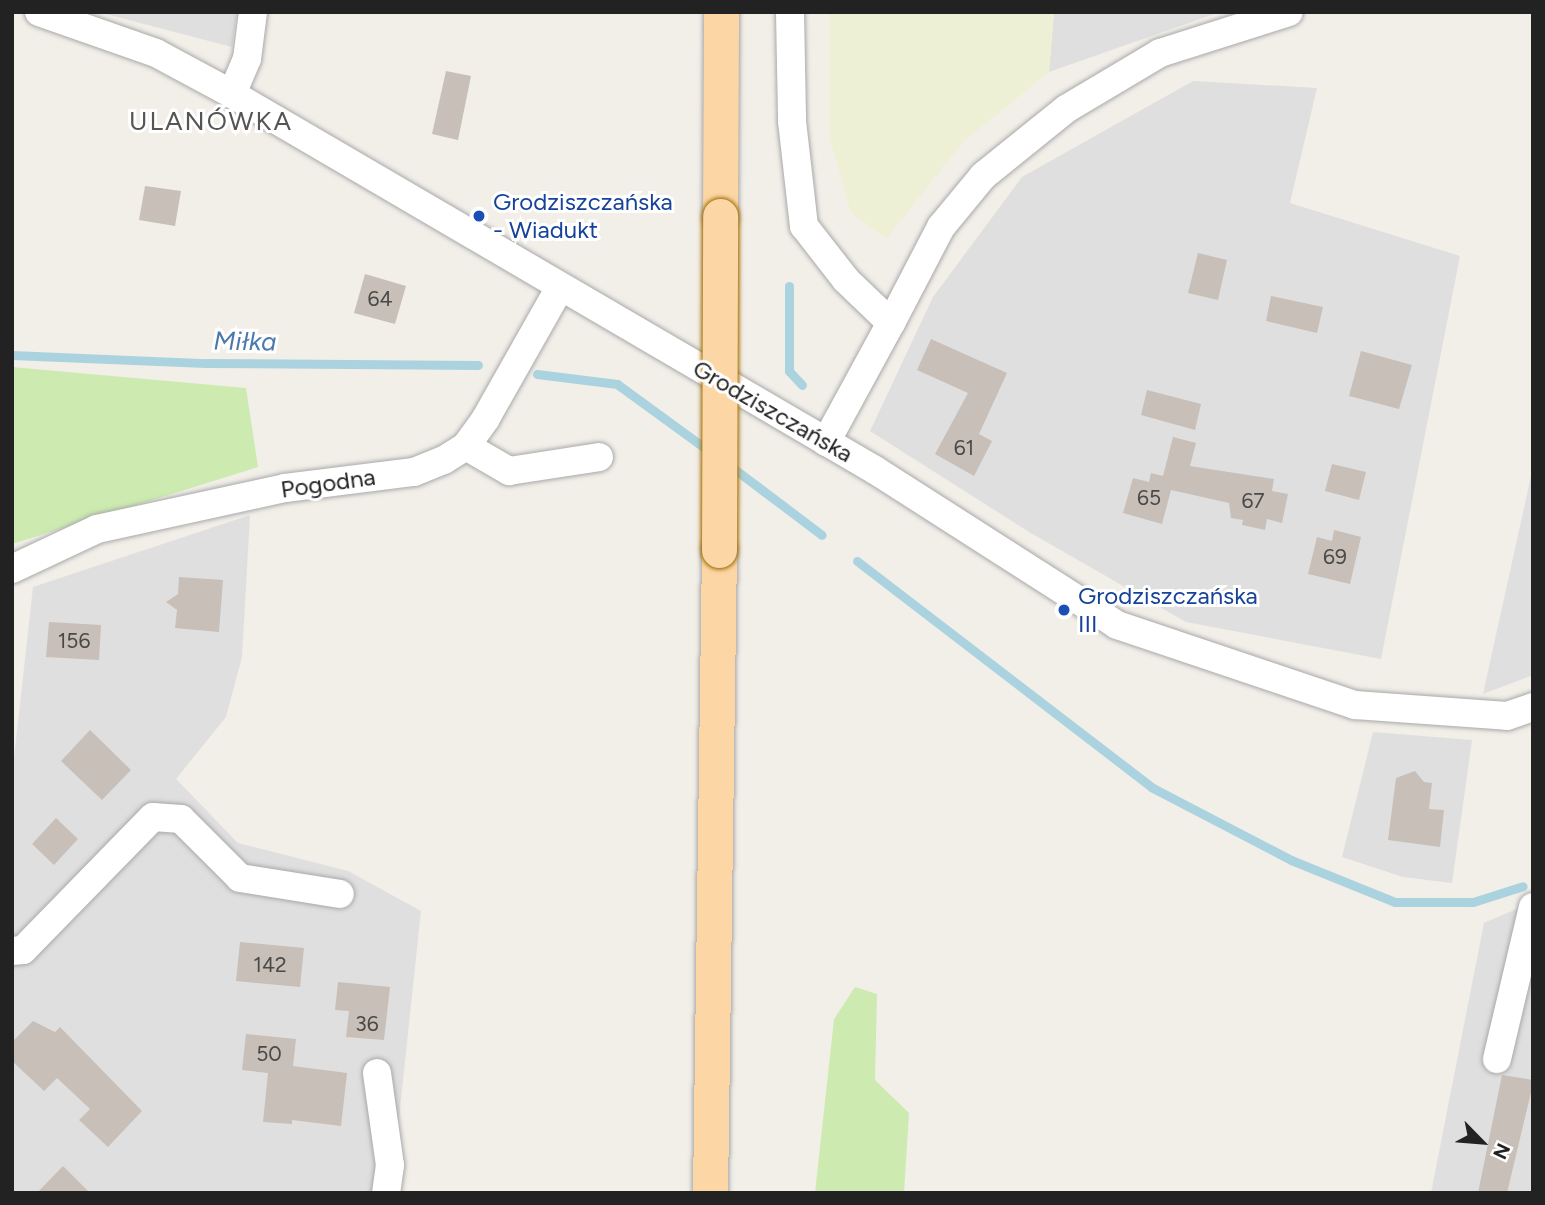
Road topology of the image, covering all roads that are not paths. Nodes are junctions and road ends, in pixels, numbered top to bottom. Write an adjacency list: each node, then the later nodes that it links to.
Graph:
1 (39, 12): 6 (street, Grodziszczańska)
2 (253, 12): 6 (street)
3 (721, 12): 20 (main road, bridge)
4 (790, 12): 8 (street)
5 (1289, 12): 8 (street)
6 (232, 94): 7 (street, Grodziszczańska)
7 (560, 287): 9 (street, Grodziszczańska); 10 (street, Pogodna)
8 (891, 323): 9 (street)
9 (826, 442): 13 (street, Grodziszczańska)
10 (466, 446): 11 (street); 12 (street, Pogodna)
11 (599, 457)
12 (12, 569)
13 (1533, 707)
14 (340, 894): 16 (street)
15 (1533, 907): 17 (street)
16 (12, 951)
17 (1497, 1059)
18 (377, 1073): 19 (street)
19 (386, 1193)
20 (710, 1193)

